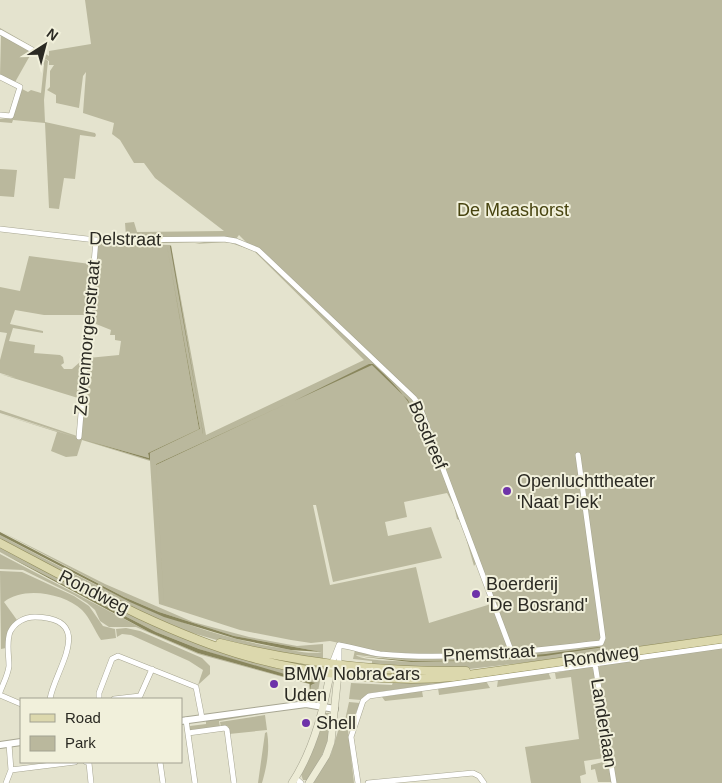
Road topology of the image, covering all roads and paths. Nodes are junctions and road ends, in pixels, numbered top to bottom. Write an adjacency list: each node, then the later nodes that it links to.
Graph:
1 (0, 32): 2 (street)
2 (36, 52)
3 (0, 77): 4 (street)
4 (0, 115)
5 (0, 229): 6 (street, Delstraat)
6 (96, 240): 7 (street, Delstraat); 8 (street, Zevenmorgenstraat)
7 (250, 246): 16 (street, Bosdreef)
8 (79, 437)
9 (578, 455): 16 (street, Pnemstraat)
10 (0, 544): 11 (main road, Rondweg)
11 (190, 635): 17 (main road, Rondweg); 21 (main road, Rondweg)
12 (722, 639): 20 (main road, Rondweg)
13 (722, 646): 18 (street)
14 (0, 651): 15 (street)
15 (8, 651): 22 (street); 23 (street)
16 (512, 653): 17 (street, Pnemstraat)
17 (336, 664): 20 (main road, Rondweg); 21 (main road)
18 (595, 664): 48 (street); 51 (street, Landerlaan)
19 (152, 669): 24 (street); 25 (street); 29 (street)
20 (481, 672): 21 (main road, Rondweg)
21 (334, 673): 27 (main road); 28 (main road)
22 (0, 694): 26 (street)
23 (50, 698)
24 (99, 698)
25 (123, 698)
26 (20, 704)
27 (323, 708): 28 (street); 29 (street); 41 (main road)
28 (335, 709): 47 (main road)
29 (202, 718): 30 (street)
30 (184, 720): 31 (street)
31 (188, 733): 35 (street); 46 (street)
32 (20, 742): 33 (street)
33 (9, 744): 34 (street); 40 (street)
34 (0, 745)
35 (190, 747): 36 (street); 45 (street)
36 (182, 748)
37 (67, 763): 40 (street)
38 (87, 763): 43 (street)
39 (160, 763): 44 (street)
40 (11, 770): 42 (street)
41 (296, 781)
42 (6, 783)
43 (91, 783)
44 (163, 783)
45 (195, 783)
46 (234, 783)
47 (309, 783)
48 (358, 783)
49 (368, 783): 50 (street)
50 (484, 783)
51 (614, 783)

